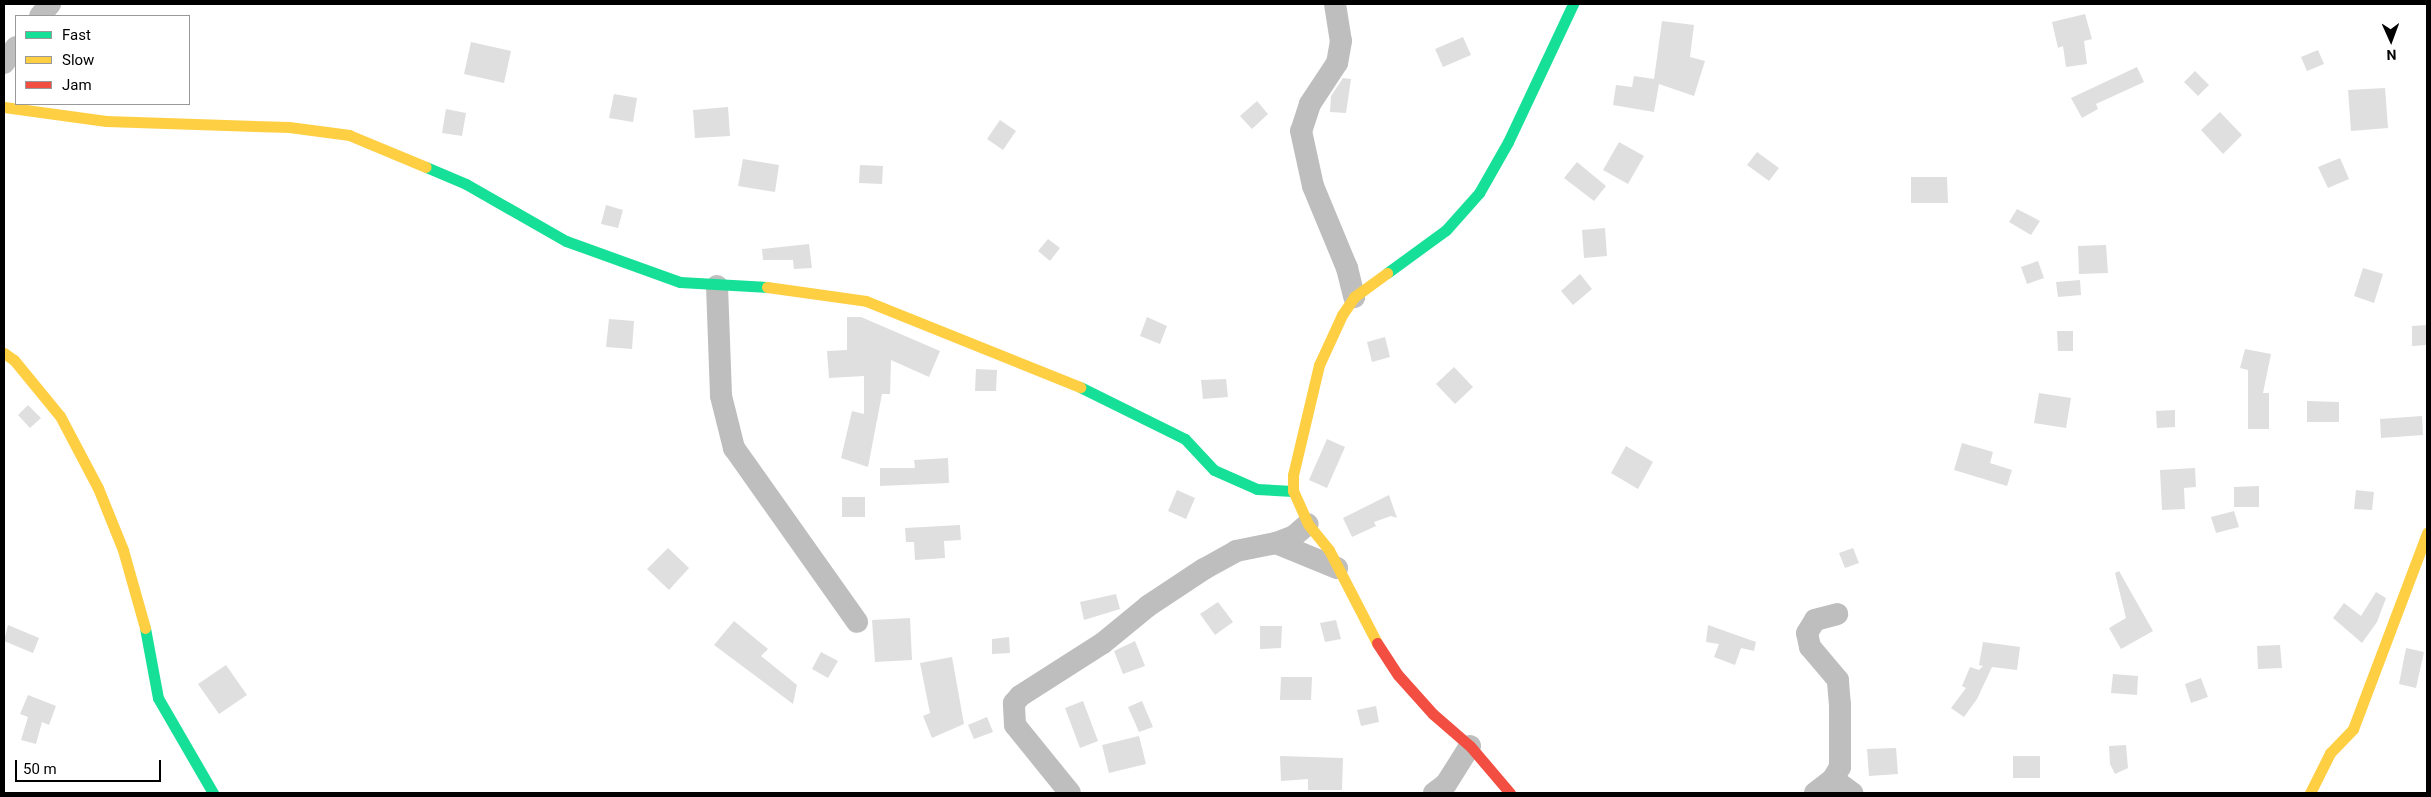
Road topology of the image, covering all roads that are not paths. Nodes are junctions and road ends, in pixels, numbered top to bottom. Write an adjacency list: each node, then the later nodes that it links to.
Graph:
1 (50, 4): 4 (street)
2 (1335, 4): 9 (street)
3 (1574, 4): 9 (street)
4 (41, 15)
5 (15, 48): 6 (street)
6 (4, 63)
7 (4, 106): 8 (street)
8 (717, 286): 11 (street); 17 (street)
9 (1354, 297): 11 (street)
10 (4, 353): 20 (street)
11 (1293, 491): 12 (street)
12 (1308, 524): 14 (street); 15 (street)
13 (2427, 533): 26 (street)
14 (1276, 543): 15 (street); 21 (street)
15 (1337, 568): 18 (street)
16 (1837, 614): 19 (street)
17 (857, 622)
18 (1470, 746): 22 (street); 23 (street)
19 (1833, 779): 24 (street); 25 (street)
20 (213, 793)
21 (1070, 793)
22 (1434, 793)
23 (1510, 793)
24 (1815, 793)
25 (1852, 793)
26 (2310, 793)

